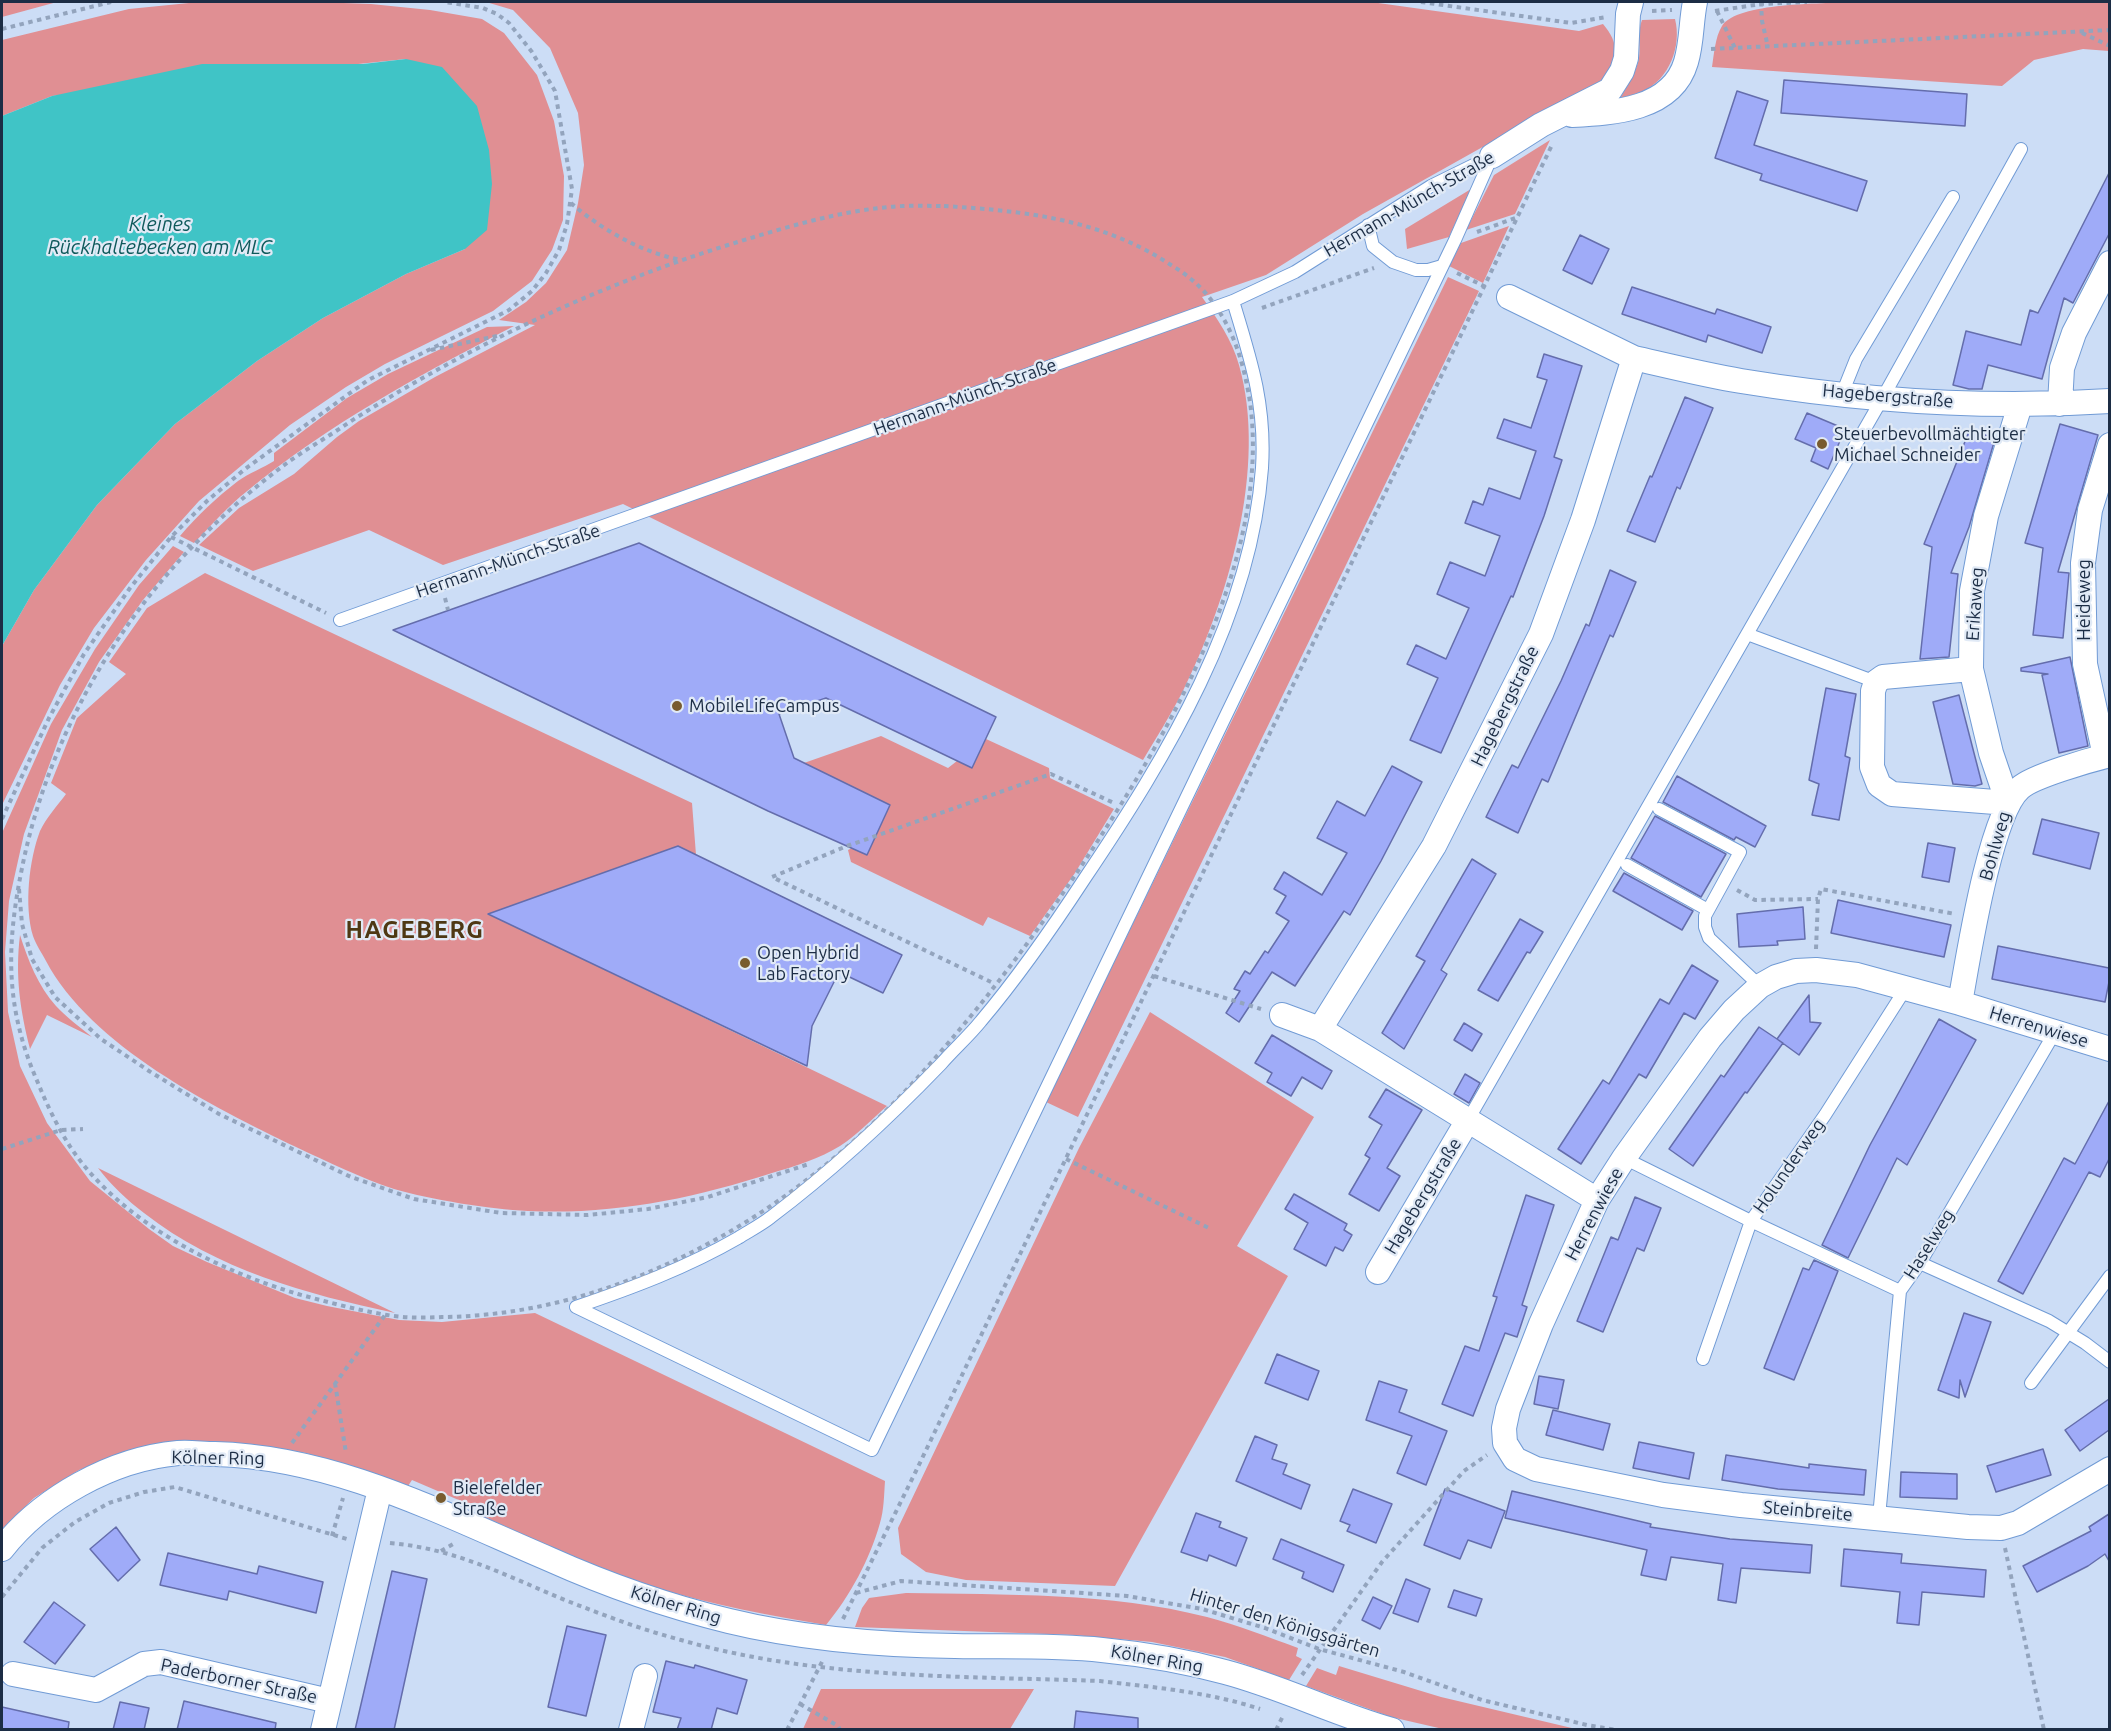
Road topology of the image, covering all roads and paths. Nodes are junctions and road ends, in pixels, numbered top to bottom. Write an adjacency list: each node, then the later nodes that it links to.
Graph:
1 (111, 2): 9 (path)
2 (445, 2): 21 (path)
3 (1421, 2): 7 (path)
4 (1807, 2): 5 (path)
5 (1761, 3): 8 (path); 13 (path)
6 (1694, 6): 7 (path); 8 (path); 16 (street, Hermann-Münch-Straße)
7 (1630, 8): 16 (street, Hermann-Münch-Straße)
8 (1718, 11): 14 (path)
9 (2, 29)
10 (2109, 30): 11 (path)
11 (2081, 32): 12 (path); 13 (path)
12 (2109, 46)
13 (1768, 47): 14 (path)
14 (1735, 48): 15 (path)
15 (1707, 49)
16 (1563, 115): 17 (street, Hermann-Münch-Straße)
17 (1541, 125): 19 (street, Hermann-Münch-Straße); 26 (path)
18 (2021, 149): 34 (lane)
19 (1492, 156): 22 (lane, Hermann-Münch-Straße); 25 (lane)
20 (1953, 197): 33 (lane)
21 (571, 203): 23 (path); 31 (path)
22 (1368, 225): 25 (lane); 28 (lane, Hermann-Münch-Straße)
23 (681, 260): 29 (path); 30 (path)
24 (2109, 262): 36 (street)
25 (1442, 266): 26 (path); 28 (lane)
26 (1485, 287): 27 (path); 59 (path)
27 (1509, 297): 32 (street, Hagebergstraße)
28 (1233, 301): 29 (lane, Hermann-Münch-Straße)
29 (1216, 307): 43 (lane, Hermann-Münch-Straße); 49 (path)
30 (503, 334): 31 (path); 40 (path)
31 (424, 352): 39 (path)
32 (1634, 358): 33 (street, Hagebergstraße); 65 (street, Hagebergstraße)
33 (1842, 394): 34 (street, Hagebergstraße)
34 (1882, 399): 37 (street, Hagebergstraße); 44 (lane)
35 (2109, 401): 36 (street, Hagebergstraße)
36 (2060, 404): 37 (street, Hagebergstraße)
37 (2020, 405): 45 (street, Erikaweg)
38 (2109, 445): 47 (street, Heideweg)
39 (171, 537): 40 (path); 51 (path)
40 (192, 548): 43 (path); 53 (path)
41 (444, 597): 42 (path)
42 (448, 610)
43 (340, 620)
44 (1748, 634): 46 (lane); 68 (lane)
45 (1971, 669): 46 (street); 48 (street, Erikaweg)
46 (1876, 682): 48 (street)
47 (2108, 755): 48 (street, Bohlweg)
48 (2008, 803): 57 (street, Bohlweg)
49 (1120, 806): 60 (path); 73 (path)
50 (1659, 809): 54 (lane)
51 (2, 819)
52 (1627, 865): 56 (lane)
53 (19, 882): 71 (path); 78 (path)
54 (1724, 882): 55 (path); 56 (lane)
55 (1818, 899): 57 (path); 58 (path)
56 (1708, 910): 61 (lane)
57 (1976, 917): 63 (street, Bohlweg)
58 (1816, 970): 61 (street, Herrenwiese); 62 (street, Herrenwiese)
59 (1154, 976): 64 (path); 72 (path)
60 (988, 981)
61 (1760, 986): 76 (street, Herrenwiese)
62 (1906, 988): 63 (street, Herrenwiese); 82 (lane, Holunderweg)
63 (1960, 1003): 66 (street, Herrenwiese)
64 (1282, 1015): 65 (street, Hagebergstraße)
65 (1320, 1029): 68 (street, Hagebergstraße)
66 (2055, 1032): 67 (street, Herrenwiese); 86 (lane, Haselweg)
67 (2109, 1049)
68 (1468, 1120): 81 (street, Hagebergstraße); 87 (street, Hagebergstraße)
69 (1074, 1126): 72 (path)
70 (83, 1129): 71 (path)
71 (61, 1130): 74 (path); 90 (path)
72 (1080, 1130): 77 (path)
73 (850, 1144): 75 (path); 90 (path)
74 (2, 1149)
75 (826, 1156)
76 (1624, 1158): 81 (street, Herrenwiese); 82 (lane)
77 (1066, 1159): 80 (path); 85 (path)
78 (818, 1161)
79 (1051, 1174): 80 (path)
80 (1057, 1177): 84 (path)
81 (1597, 1200): 96 (street, Herrenwiese)
82 (1751, 1221): 89 (lane); 92 (lane, Holunderweg)
83 (1027, 1225): 84 (path)
84 (1033, 1227): 105 (path)
85 (1211, 1229)
86 (1920, 1263): 89 (lane, Haselweg); 91 (lane)
87 (1378, 1272)
88 (2109, 1276): 91 (lane)
89 (1900, 1291): 101 (lane, Haselweg)
90 (385, 1315): 94 (path)
91 (2070, 1332): 93 (lane); 95 (lane)
92 (1703, 1359)
93 (2109, 1362)
94 (335, 1383): 97 (path); 99 (path)
95 (2031, 1383)
96 (1505, 1443): 101 (street, Steinbreite); 107 (path)
97 (280, 1459): 99 (street, Kölner Ring); 104 (street, Kölner Ring)
98 (2109, 1469): 102 (street, Steinbreite)
99 (349, 1478): 100 (street, Kölner Ring); 103 (path)
100 (380, 1489): 106 (street, Kölner Ring); 111 (street)
101 (1879, 1517): 102 (street, Steinbreite)
102 (2001, 1528): 119 (path)
103 (332, 1536)
104 (2, 1549)
105 (856, 1593): 106 (path); 107 (path, Hinter den Königsgärten)
106 (832, 1639): 110 (street, Kölner Ring); 112 (path)
107 (1319, 1648): 110 (path); 118 (path, Hinter den Königsgärten)
108 (13, 1674): 111 (street, Paderborner Straße)
109 (645, 1676): 114 (street)
110 (1293, 1696): 117 (street, Kölner Ring)
111 (329, 1701): 113 (street)
112 (800, 1704): 115 (path); 116 (path)
113 (323, 1730)
114 (631, 1730)
115 (787, 1730)
116 (840, 1730)
117 (1392, 1730)
118 (1617, 1730)
119 (2044, 1730)

